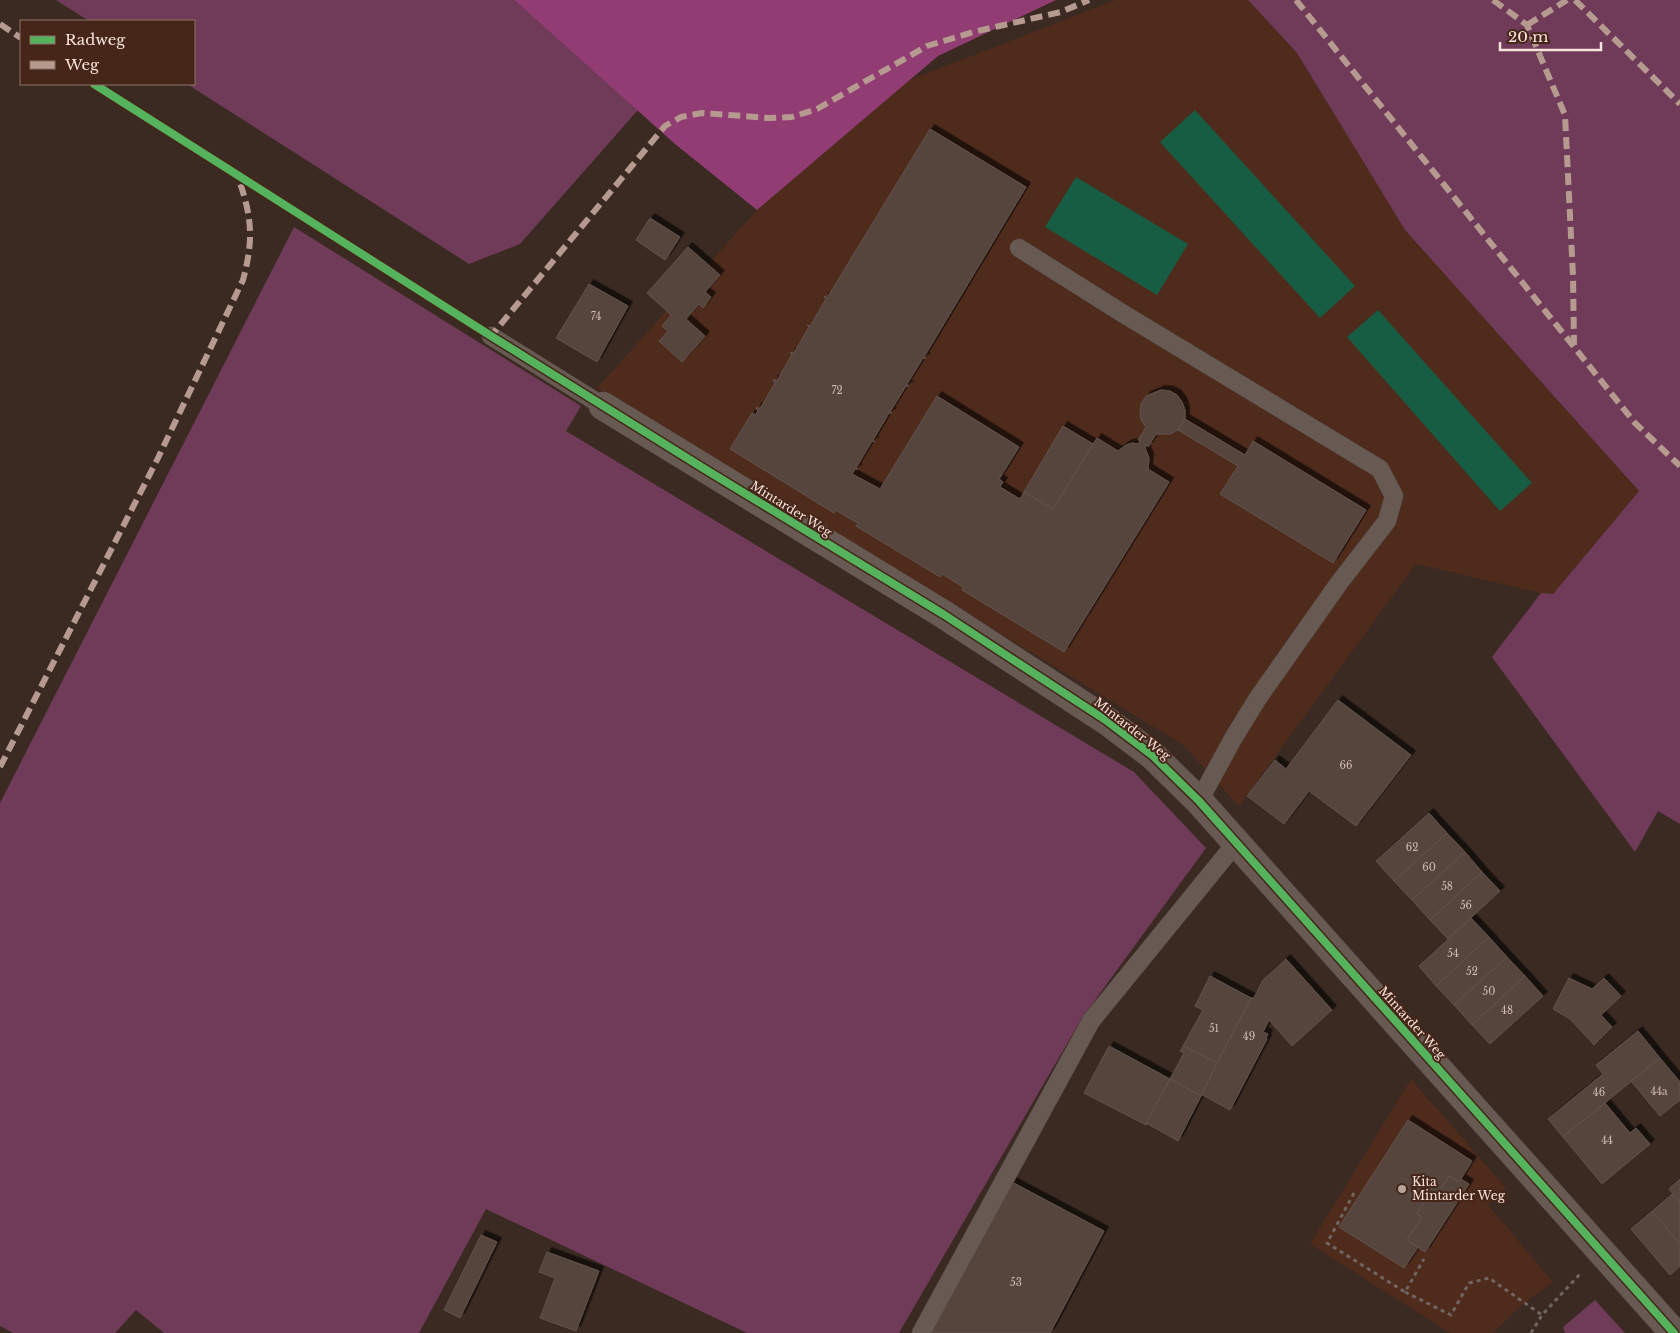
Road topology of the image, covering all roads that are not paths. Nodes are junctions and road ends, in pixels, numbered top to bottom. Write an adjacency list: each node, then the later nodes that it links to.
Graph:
1 (1019, 248): 4 (lane)
2 (491, 336): 3 (lane, Mintarder Weg)
3 (603, 406): 4 (street, Mintarder Weg)
4 (1199, 801): 5 (street, Mintarder Weg)
5 (1236, 843): 6 (lane); 7 (street, Mintarder Weg)
6 (921, 1333)
7 (1674, 1333)

